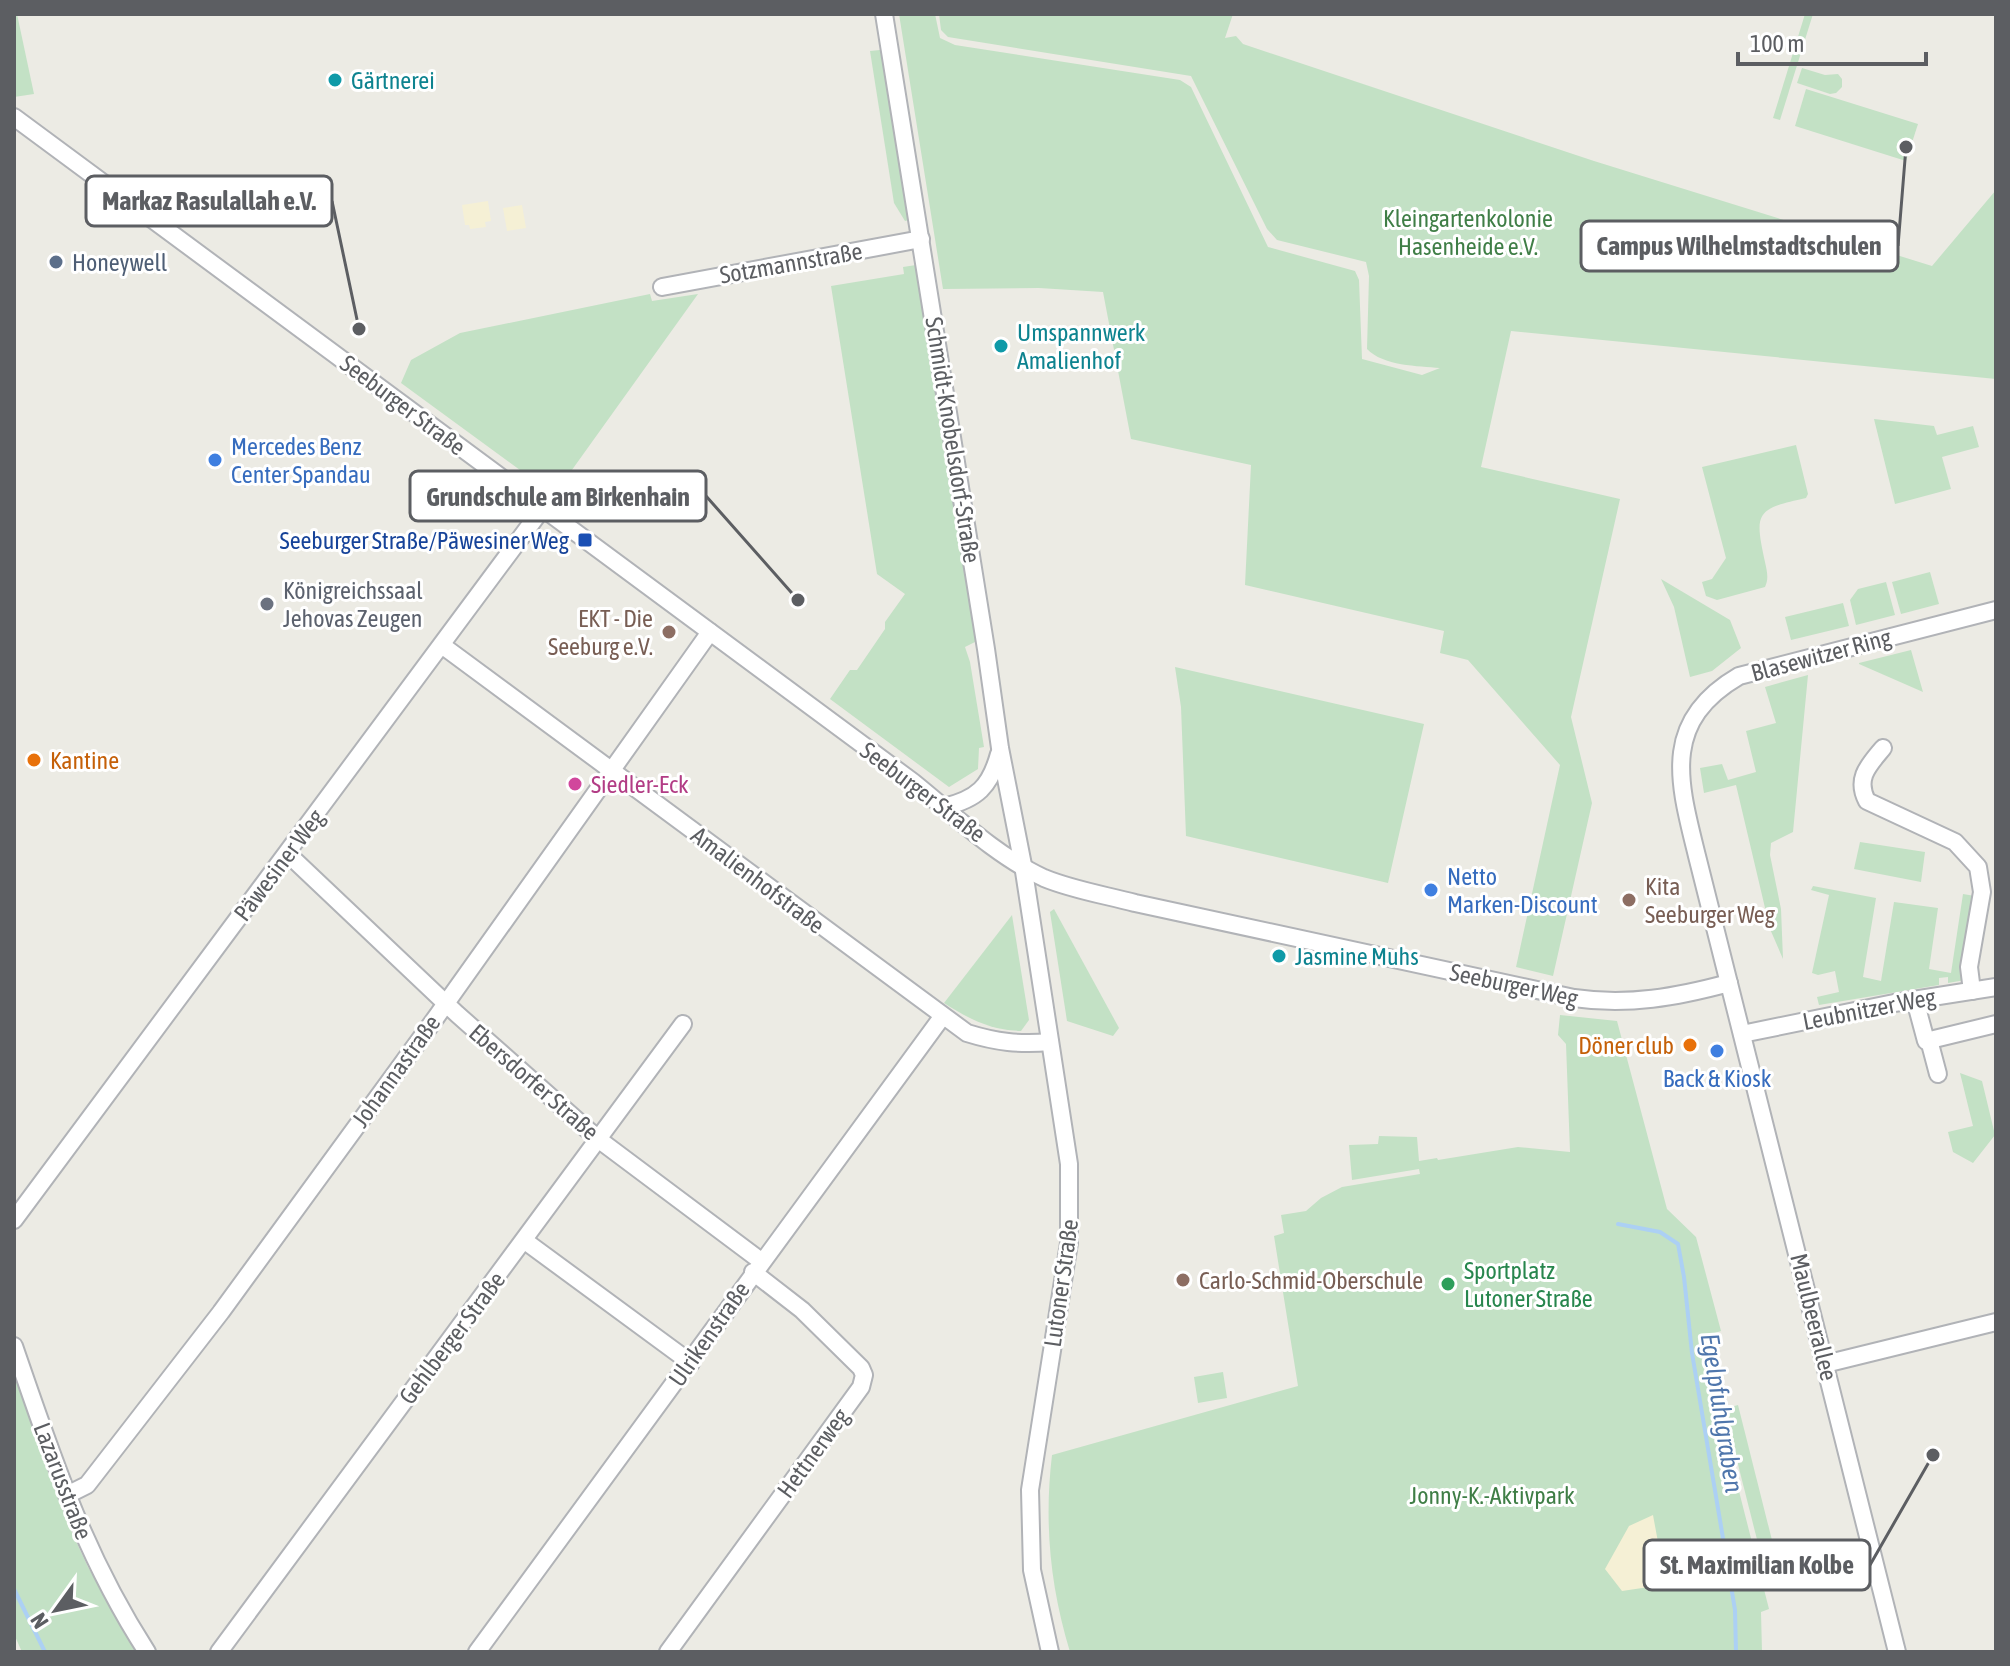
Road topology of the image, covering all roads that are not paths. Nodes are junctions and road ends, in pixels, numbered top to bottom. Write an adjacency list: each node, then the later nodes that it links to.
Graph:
1 (884, 14): 3 (street, Schmidt-Knobelsdorf-Straße)
2 (14, 117): 5 (street, Seeburger Straße)
3 (921, 239): 4 (street, Sotzmannstraße); 9 (street, Schmidt-Knobelsdorf-Straße)
4 (662, 287)
5 (542, 509): 7 (street, Seeburger Straße); 8 (street, Päwesiner Weg)
6 (1996, 610): 15 (street, Blasewitzer Ring)
7 (710, 632): 11 (street, Johannastraße); 12 (street, Seeburger Straße)
8 (443, 646): 11 (street, Amalienhofstraße); 13 (street, Päwesiner Weg)
9 (1000, 748): 12 (street); 14 (street, Schmidt-Knobelsdorf-Straße)
10 (1883, 748): 17 (street)
11 (611, 769): 19 (street, Johannastraße); 20 (street, Amalienhofstraße)
12 (944, 807): 14 (street, Seeburger Straße)
13 (288, 854): 19 (street, Ebersdorfer Straße); 28 (street, Päwesiner Weg)
14 (1023, 865): 15 (street, Seeburger Weg); 25 (street, Lutoner Straße)
15 (1729, 983): 23 (street, Maulbeerallee)
16 (1996, 987): 17 (street, Leubnitzer Weg)
17 (1972, 991): 18 (street, Leubnitzer Weg)
18 (1915, 1000): 23 (street, Leubnitzer Weg); 24 (street)
19 (445, 1002): 27 (street, Ebersdorfer Straße); 35 (street, Johannastraße)
20 (942, 1017): 25 (street, Amalienhofstraße); 30 (street, Ulrikenstraße)
21 (683, 1024): 27 (street, Gehlberger Straße)
22 (1996, 1024): 24 (street)
23 (1742, 1034): 34 (street, Maulbeerallee)
24 (1929, 1040): 26 (street)
25 (1050, 1042): 40 (street, Lutoner Straße)
26 (1938, 1074)
27 (598, 1139): 29 (street, Gehlberger Straße); 30 (street, Ebersdorfer Straße)
28 (14, 1220)
29 (525, 1241): 33 (street); 37 (street, Gehlberger Straße)
30 (757, 1266): 33 (street, Ulrikenstraße); 39 (street, Hettnerweg)
31 (1996, 1322): 34 (street)
32 (14, 1346): 35 (street, Lazarusstraße)
33 (691, 1363): 38 (street, Ulrikenstraße)
34 (1825, 1364): 41 (street, Maulbeerallee)
35 (67, 1495): 36 (street, Lazarusstraße)
36 (147, 1652)
37 (219, 1652)
38 (477, 1652)
39 (668, 1652)
40 (1050, 1652)
41 (1897, 1652)

